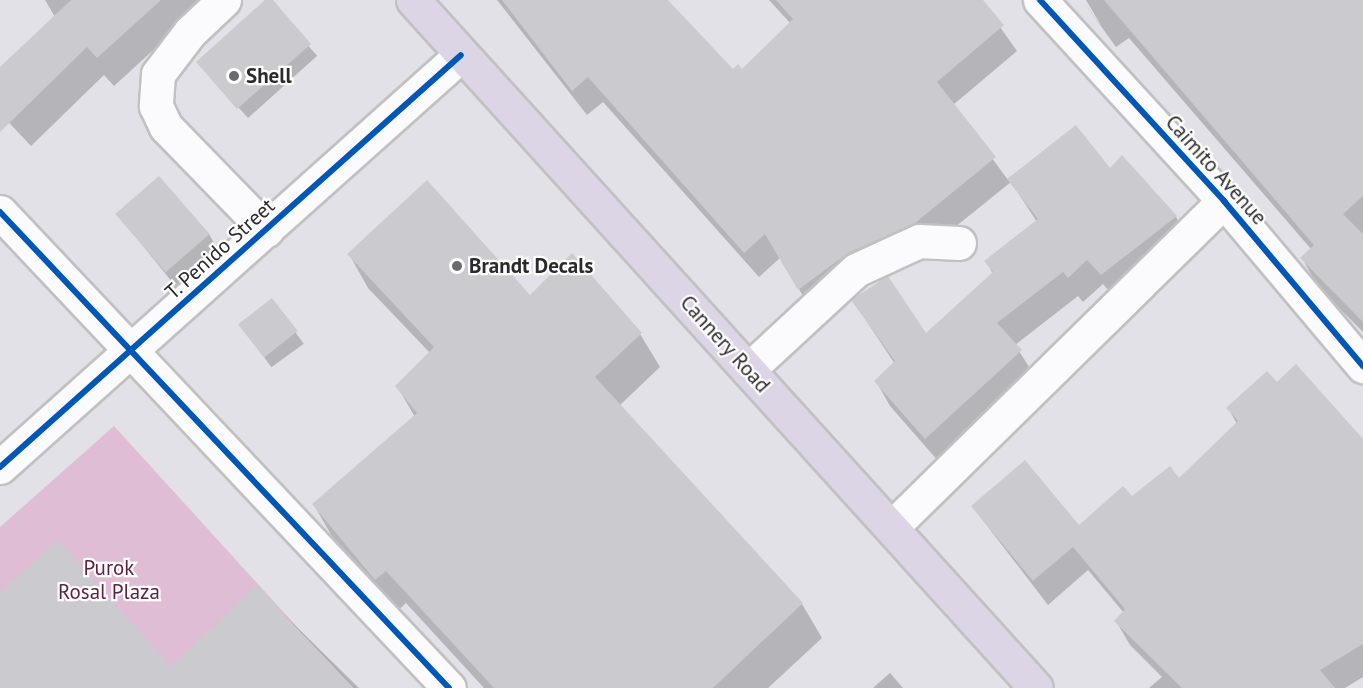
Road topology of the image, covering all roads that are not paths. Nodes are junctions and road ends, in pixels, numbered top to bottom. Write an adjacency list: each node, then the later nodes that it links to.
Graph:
1 (224, 0): 7 (street)
2 (413, 0): 4 (main road, Cannery Road)
3 (1040, 0): 5 (street, Caimito Avenue)
4 (461, 55): 7 (street, T. Penido Street); 11 (main road, Cannery Road)
5 (1224, 201): 10 (street, Caimito Avenue); 13 (street)
6 (0, 212): 9 (street)
7 (266, 230): 9 (street, T. Penido Street)
8 (958, 243): 11 (street)
9 (132, 350): 12 (street, T. Penido Street); 14 (street)
10 (1360, 355)
11 (748, 370): 13 (main road, Cannery Road)
12 (0, 467)
13 (892, 527): 15 (main road, Cannery Road)
14 (448, 688)
15 (1036, 688)

